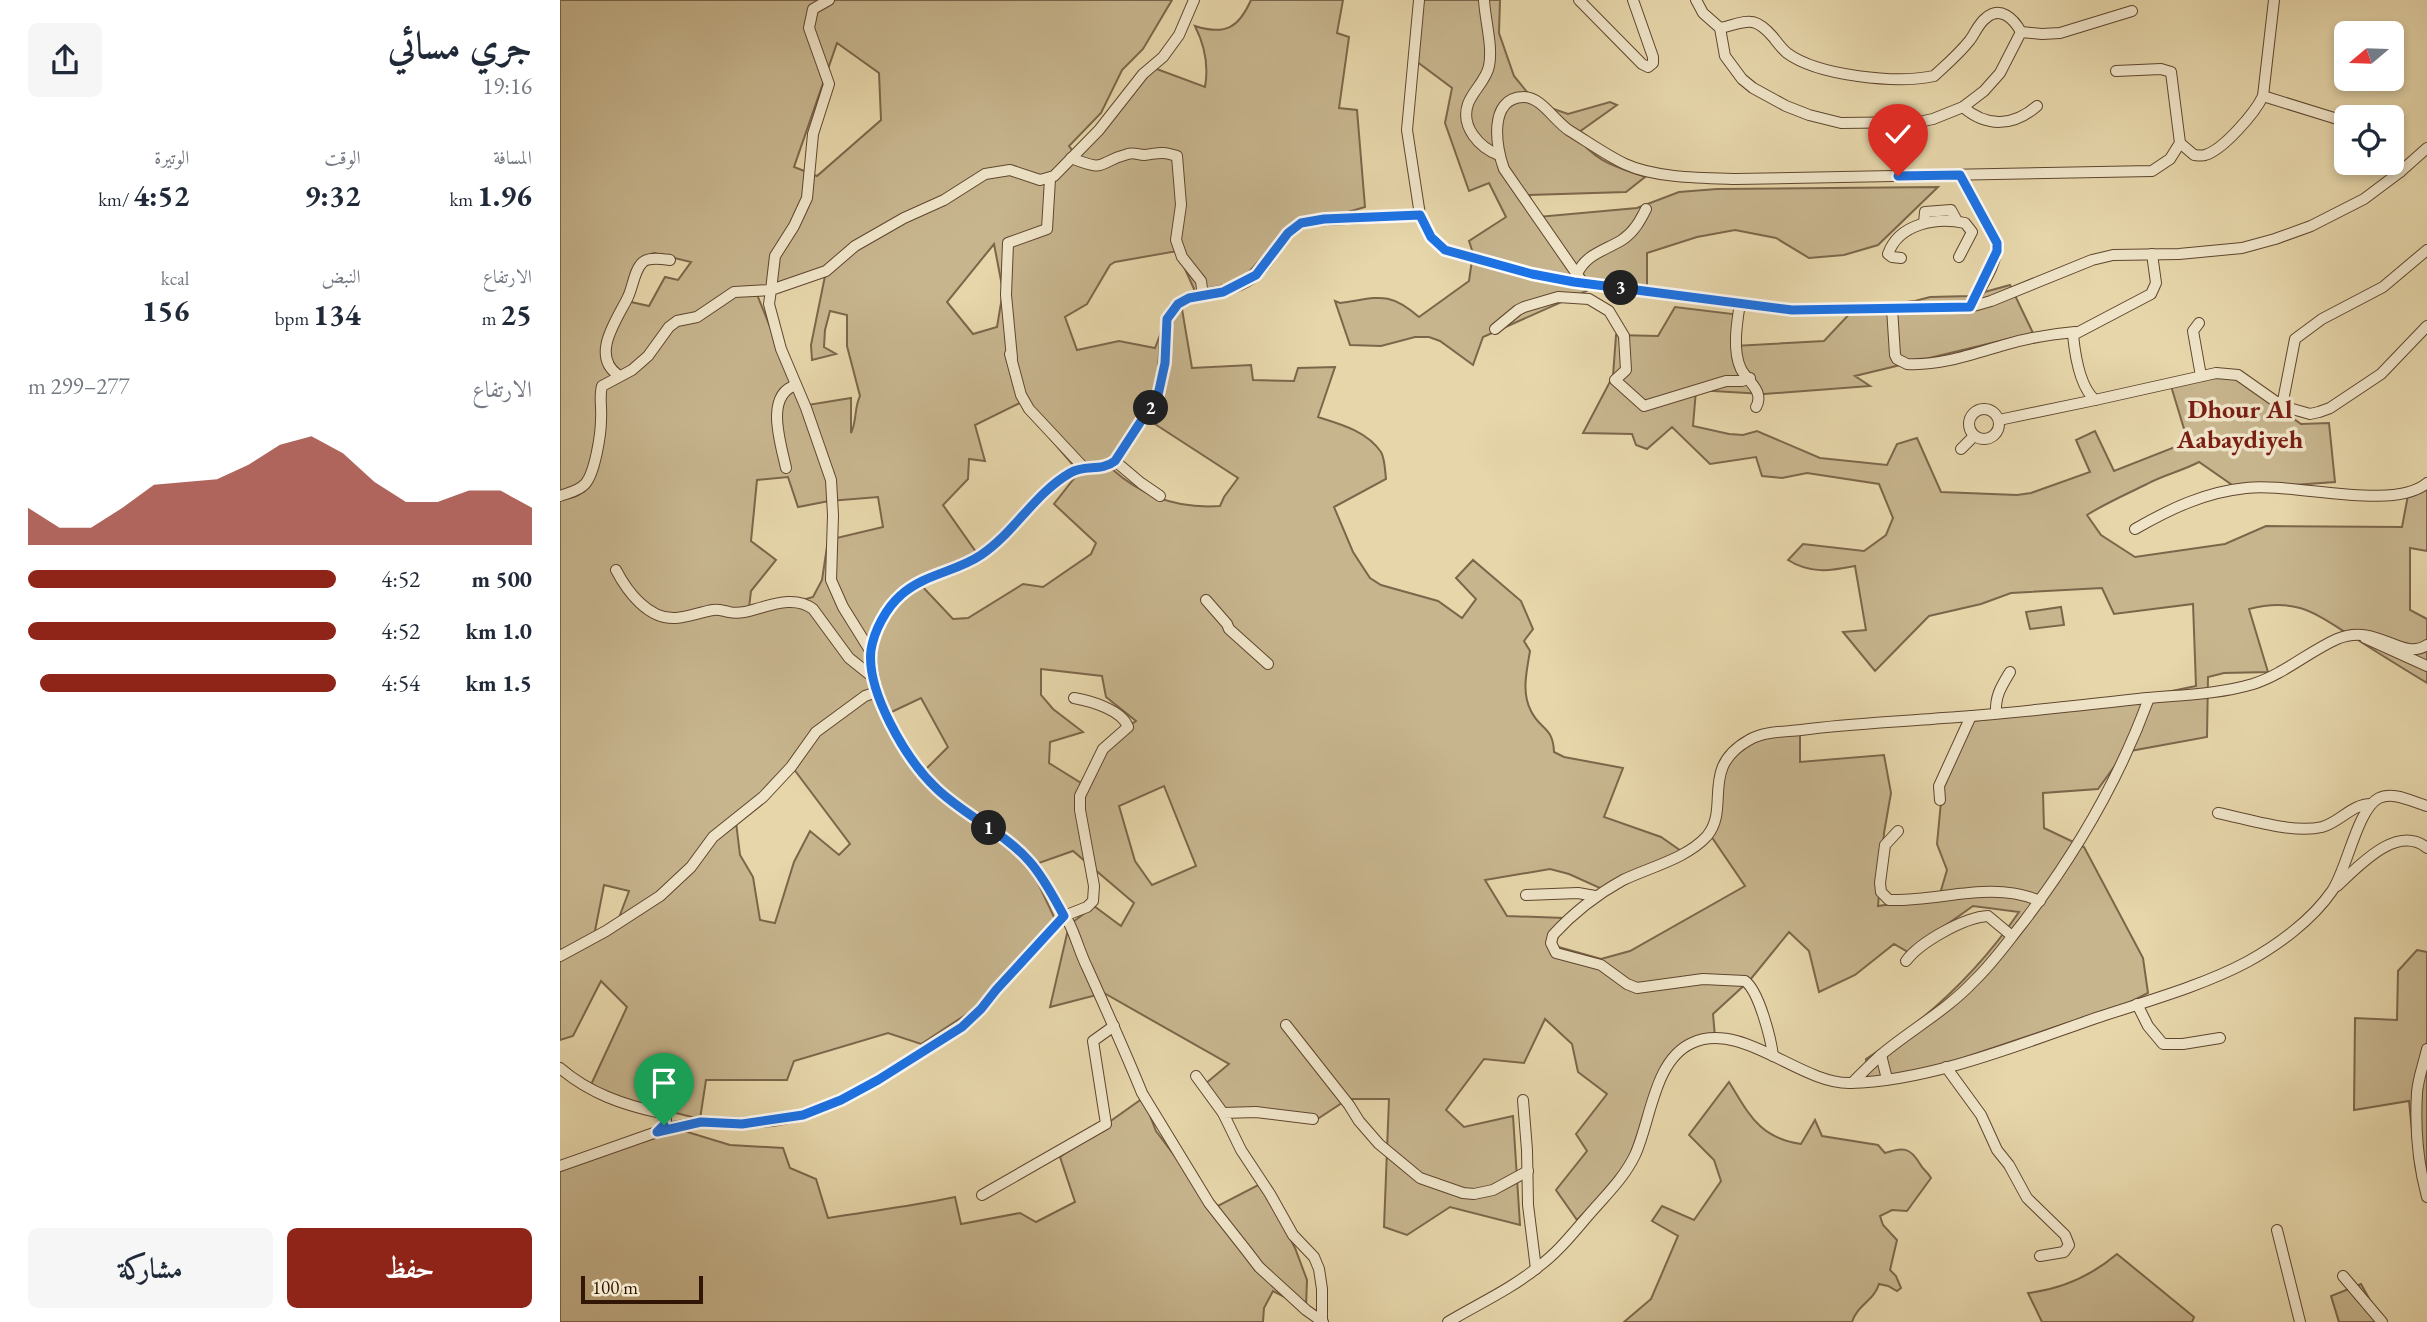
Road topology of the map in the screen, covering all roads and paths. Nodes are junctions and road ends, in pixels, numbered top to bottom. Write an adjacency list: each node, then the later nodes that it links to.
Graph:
1 (829, 0): 35 (street)
2 (1194, 0): 20 (street)
3 (1419, 0): 26 (street)
4 (1484, 0): 19 (street)
5 (1579, 0): 6 (street)
6 (1633, 0)
7 (1696, 0): 10 (street)
8 (2274, 0): 13 (street)
9 (2132, 11): 11 (street)
10 (1720, 28): 11 (street); 15 (street)
11 (2021, 32): 15 (street)
12 (2116, 71): 17 (street)
13 (2263, 96): 16 (street); 17 (street)
14 (2038, 106): 15 (street)
15 (1963, 107)
16 (2334, 117)
17 (2180, 143): 22 (street)
18 (2427, 148): 21 (street)
19 (1499, 155): 22 (street); 34 (street)
20 (1071, 158): 24 (street); 36 (street)
21 (2404, 168)
22 (1960, 175): 27 (street)
23 (2396, 175): 30 (street)
24 (1049, 179): 35 (street); 45 (street)
25 (1646, 209): 34 (street)
26 (1420, 215): 34 (street); 36 (street)
27 (1982, 216): 28 (street); 38 (street)
28 (1962, 223): 31 (street); 32 (street)
29 (2427, 250): 51 (street)
30 (2152, 254): 38 (street); 43 (street)
31 (1959, 257)
32 (1901, 258)
33 (670, 260): 46 (street)
34 (1580, 279): 37 (street)
35 (771, 290): 46 (street); 49 (street)
36 (1203, 296): 56 (street)
37 (1740, 303): 39 (street); 48 (street)
38 (1970, 307): 39 (street)
39 (1892, 308): 43 (street)
40 (2199, 323): 47 (street)
41 (2427, 326): 51 (street)
42 (1495, 329): 48 (street)
43 (2075, 332): 50 (street)
44 (1004, 337): 45 (street)
45 (1012, 358): 58 (street)
46 (618, 375): 60 (street)
47 (2201, 376): 50 (street); 51 (street)
48 (1750, 378): 52 (street)
49 (796, 385): 57 (street); 67 (street)
50 (2095, 400): 53 (street)
51 (2282, 405)
52 (1756, 407)
53 (1999, 420): 54 (street); 54 (street)
54 (1974, 436): 55 (street)
55 (1961, 449)
56 (1115, 461): 58 (street); 61 (street)
57 (786, 468)
58 (1085, 469): 67 (street)
59 (2427, 483): 62 (street)
60 (560, 496)
61 (1160, 496)
62 (2135, 529)
63 (616, 570): 71 (street)
64 (1206, 600): 68 (street)
65 (2354, 635): 66 (street); 69 (street); 74 (street)
66 (2427, 645)
67 (871, 652): 71 (street)
68 (1268, 664)
69 (2427, 666)
70 (2010, 672): 75 (street)
71 (874, 678): 72 (street)
72 (877, 692): 87 (street); 89 (street)
73 (1074, 698): 87 (street)
74 (2149, 698): 75 (street); 86 (street)
75 (1996, 713): 76 (street)
76 (1971, 716): 77 (street); 85 (street)
77 (1940, 800)
78 (2371, 804): 79 (street); 80 (street); 83 (street)
79 (2427, 806)
80 (2218, 813)
81 (1898, 831): 86 (street)
82 (2427, 848): 83 (street)
83 (2334, 888): 91 (street)
84 (1526, 895): 85 (street)
85 (1595, 897): 97 (street)
86 (2040, 901): 88 (street)
87 (1064, 916): 93 (street); 106 (street)
88 (2012, 936): 90 (street); 96 (street)
89 (560, 956)
90 (1906, 961)
91 (2137, 1004): 94 (street); 98 (street)
92 (1286, 1025): 108 (street)
93 (1114, 1026): 109 (street); 115 (street)
94 (2220, 1038)
95 (2427, 1049): 110 (street)
96 (1881, 1055): 101 (street); 102 (street)
97 (1773, 1056): 102 (street); 113 (street)
98 (1946, 1067): 101 (street); 112 (street)
99 (560, 1068): 106 (street)
100 (1196, 1076): 104 (street)
101 (1886, 1079): 102 (street)
102 (1852, 1083)
103 (1524, 1100): 108 (street)
104 (1223, 1113): 105 (street); 115 (street)
105 (1314, 1119)
106 (657, 1132): 107 (street)
107 (560, 1166)
108 (1528, 1171): 113 (street)
109 (982, 1195)
110 (2427, 1197)
111 (2277, 1230): 117 (street)
112 (2040, 1256)
113 (1536, 1269): 116 (street)
114 (2343, 1276): 118 (street)
115 (1323, 1322)
116 (1448, 1322)
117 (2301, 1322)
118 (2382, 1322)

